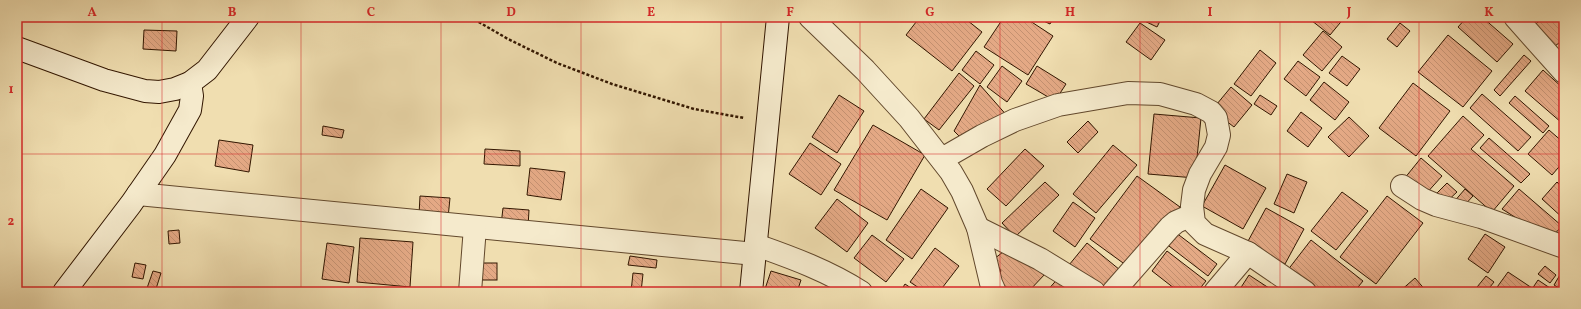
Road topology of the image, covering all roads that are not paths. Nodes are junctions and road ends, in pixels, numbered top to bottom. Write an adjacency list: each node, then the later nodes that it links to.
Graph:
1 (248, 17): 7 (street)
2 (778, 17): 15 (street)
3 (810, 17): 8 (street)
4 (1515, 17): 6 (street)
5 (17, 48): 7 (street)
6 (1564, 72)
7 (190, 83): 10 (street)
8 (942, 159): 11 (street); 13 (street)
9 (1402, 186): 14 (street)
10 (138, 194): 12 (street); 17 (street)
11 (1192, 215): 16 (street); 23 (street)
12 (475, 227): 15 (street); 18 (street)
13 (978, 228): 21 (street); 22 (street)
14 (1564, 247)
15 (756, 249): 19 (street); 20 (street)
16 (1248, 253): 24 (street); 25 (street)
17 (64, 292)
18 (470, 292)
19 (751, 292)
20 (861, 292)
21 (995, 292)
22 (1094, 292)
23 (1113, 292)
24 (1215, 292)
25 (1305, 292)

